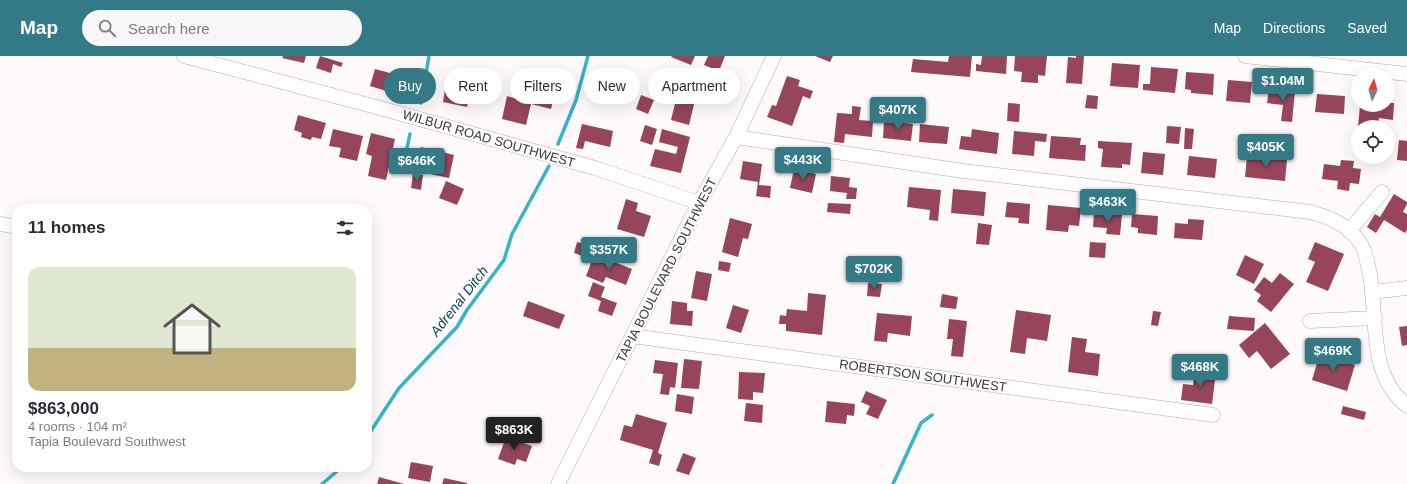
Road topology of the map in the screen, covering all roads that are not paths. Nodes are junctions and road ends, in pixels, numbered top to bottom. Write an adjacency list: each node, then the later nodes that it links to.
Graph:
1 (184, 56): 7 (street, WILBUR ROAD SOUTHWEST)
2 (774, 56): 5 (street, TAPIA BOULEVARD SOUTHWEST)
3 (1245, 56): 4 (street)
4 (1407, 74)
5 (736, 137): 7 (street, TAPIA BOULEVARD SOUTHWEST); 10 (street)
6 (1382, 192): 10 (street)
7 (699, 203): 15 (street, TAPIA BOULEVARD SOUTHWEST)
8 (0, 224): 9 (street)
9 (12, 227)
10 (1349, 231): 12 (street)
11 (1407, 288): 12 (street)
12 (1372, 292): 13 (street)
13 (1374, 318): 14 (street); 16 (street)
14 (1310, 321)
15 (632, 336): 17 (street, ROBERTSON SOUTHWEST); 18 (street, TAPIA BOULEVARD SOUTHWEST)
16 (1407, 406)
17 (1213, 415)
18 (558, 484)

